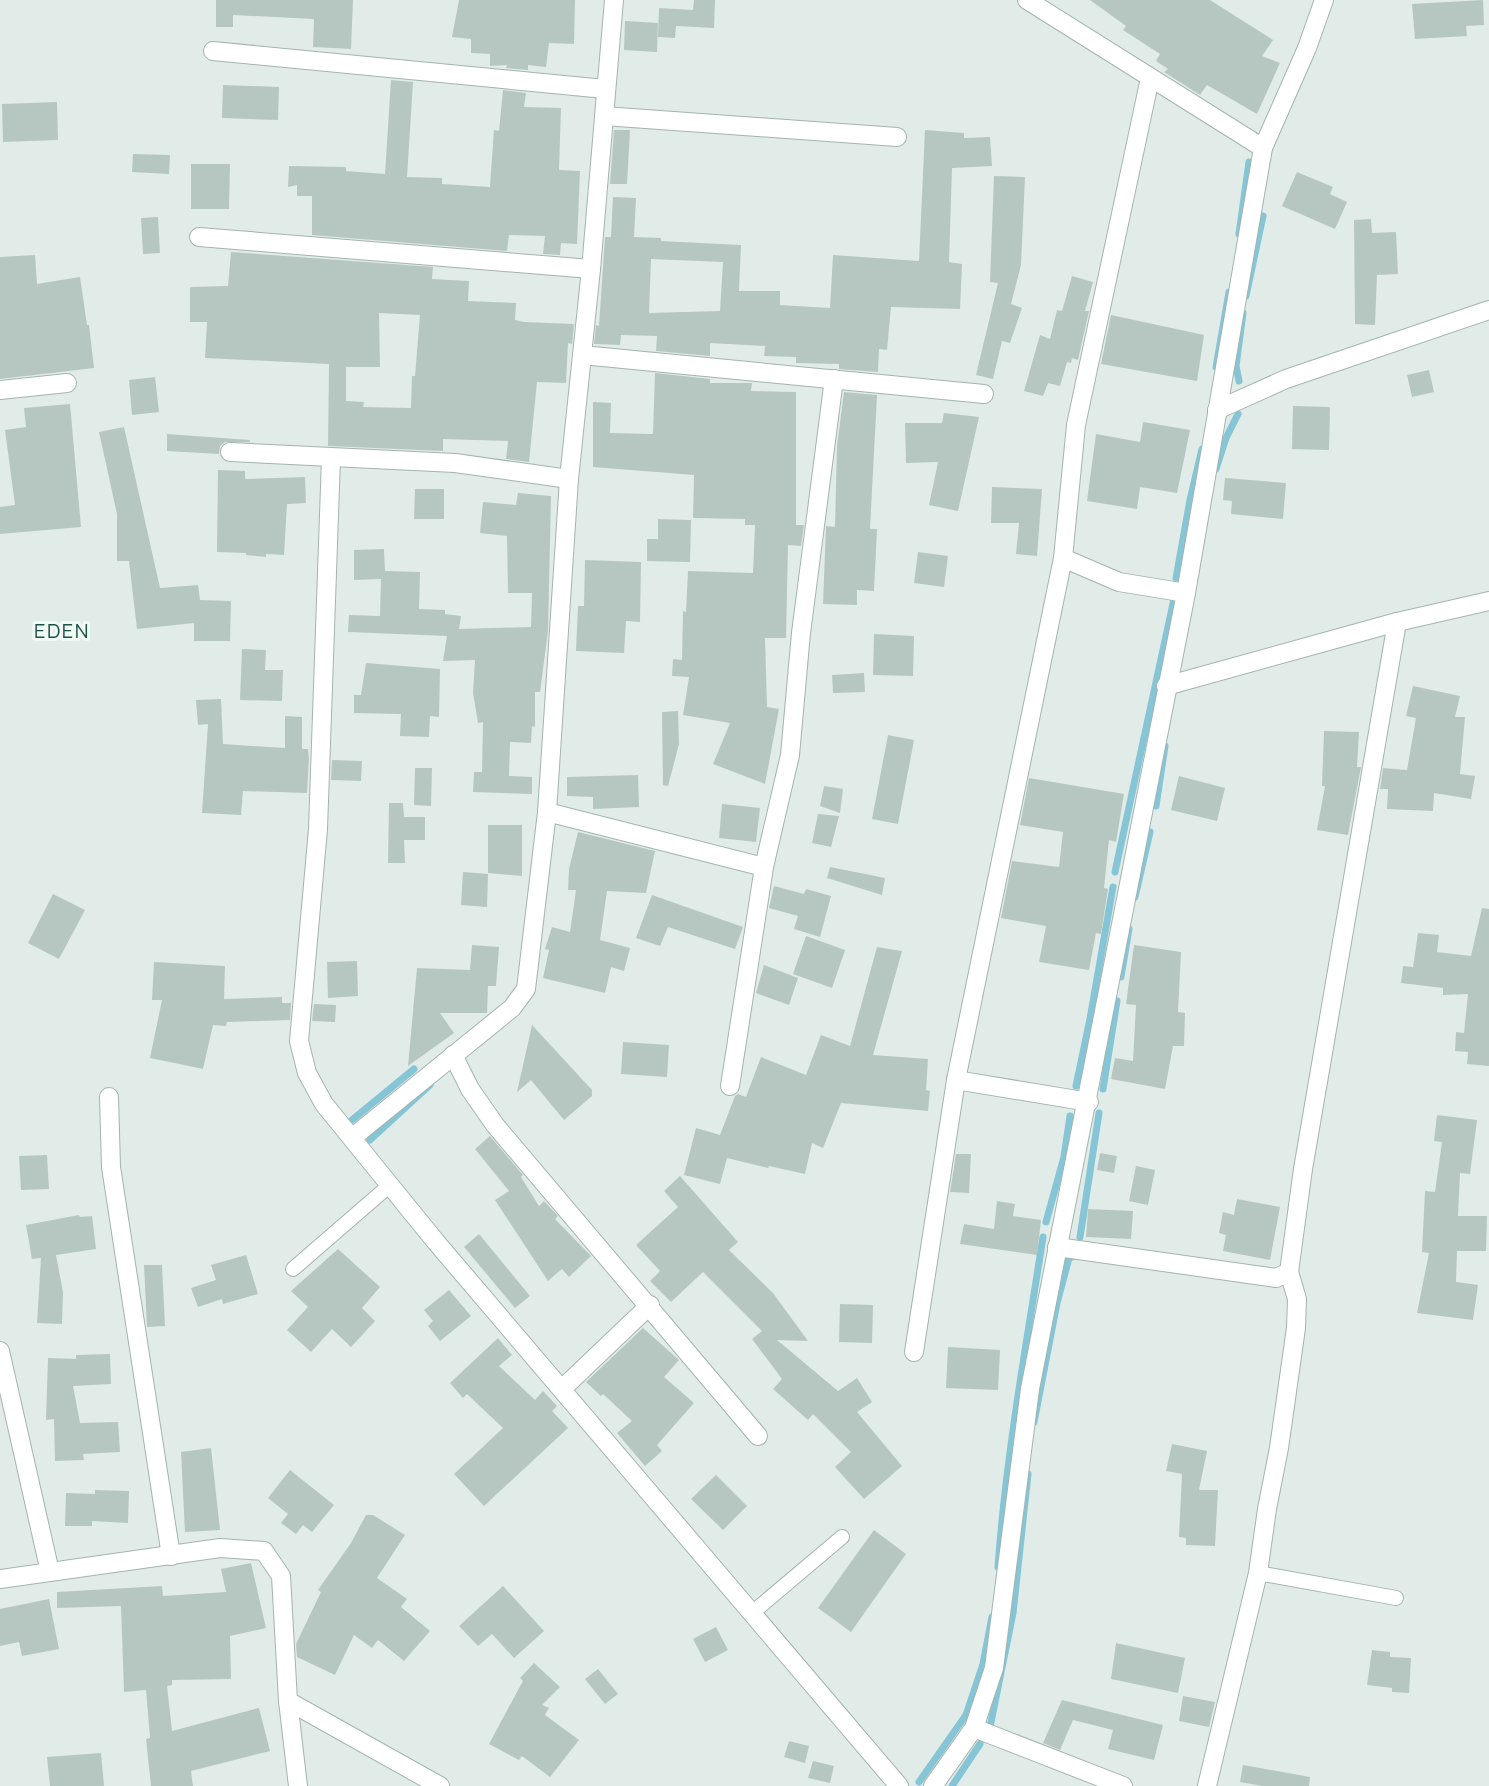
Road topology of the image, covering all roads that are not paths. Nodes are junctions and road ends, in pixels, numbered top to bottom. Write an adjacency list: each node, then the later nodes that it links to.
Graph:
1 (614, 0): 6 (street)
2 (1027, 0): 5 (street)
3 (1324, 0): 9 (street)
4 (213, 51): 6 (street)
5 (1150, 78): 9 (street); 22 (street)
6 (605, 89): 7 (street)
7 (604, 116): 8 (street); 11 (street)
8 (897, 137)
9 (1263, 148): 18 (street)
10 (199, 237): 11 (street)
11 (591, 269): 13 (street)
12 (1489, 310): 18 (street)
13 (582, 355): 14 (street); 21 (street)
14 (834, 379): 17 (street); 28 (street)
15 (67, 383): 16 (street)
16 (0, 390)
17 (984, 394)
18 (1217, 410): 23 (street)
19 (230, 452): 20 (street)
20 (331, 458): 21 (street); 34 (street)
21 (569, 479): 27 (street)
22 (1063, 558): 23 (street); 30 (street)
23 (1186, 593): 26 (street)
24 (1489, 601): 25 (street)
25 (1397, 622): 26 (street); 38 (street)
26 (1166, 686): 33 (street)
27 (547, 812): 28 (street); 29 (street)
28 (764, 867): 31 (street)
29 (453, 1055): 34 (street); 39 (street)
30 (956, 1080): 33 (street); 41 (street)
31 (730, 1086)
32 (109, 1097): 45 (street)
33 (1089, 1102): 36 (street)
34 (353, 1137): 35 (street)
35 (390, 1185): 37 (lane); 42 (street)
36 (1057, 1247): 38 (street); 52 (street)
37 (293, 1269)
38 (1289, 1272): 47 (street)
39 (650, 1305): 42 (street); 43 (street)
40 (0, 1351): 46 (street)
41 (914, 1352)
42 (562, 1389): 50 (street)
43 (758, 1436)
44 (842, 1537): 50 (lane)
45 (171, 1556): 46 (street); 51 (street)
46 (50, 1572): 48 (street)
47 (1258, 1573): 49 (lane); 58 (street)
48 (0, 1580)
49 (1396, 1598)
50 (752, 1613): 55 (street)
51 (288, 1701): 53 (street); 54 (street)
52 (974, 1728): 56 (street); 57 (street)
53 (298, 1786)
54 (440, 1786)
55 (899, 1786)
56 (933, 1786)
57 (1123, 1786)
58 (1207, 1786)

